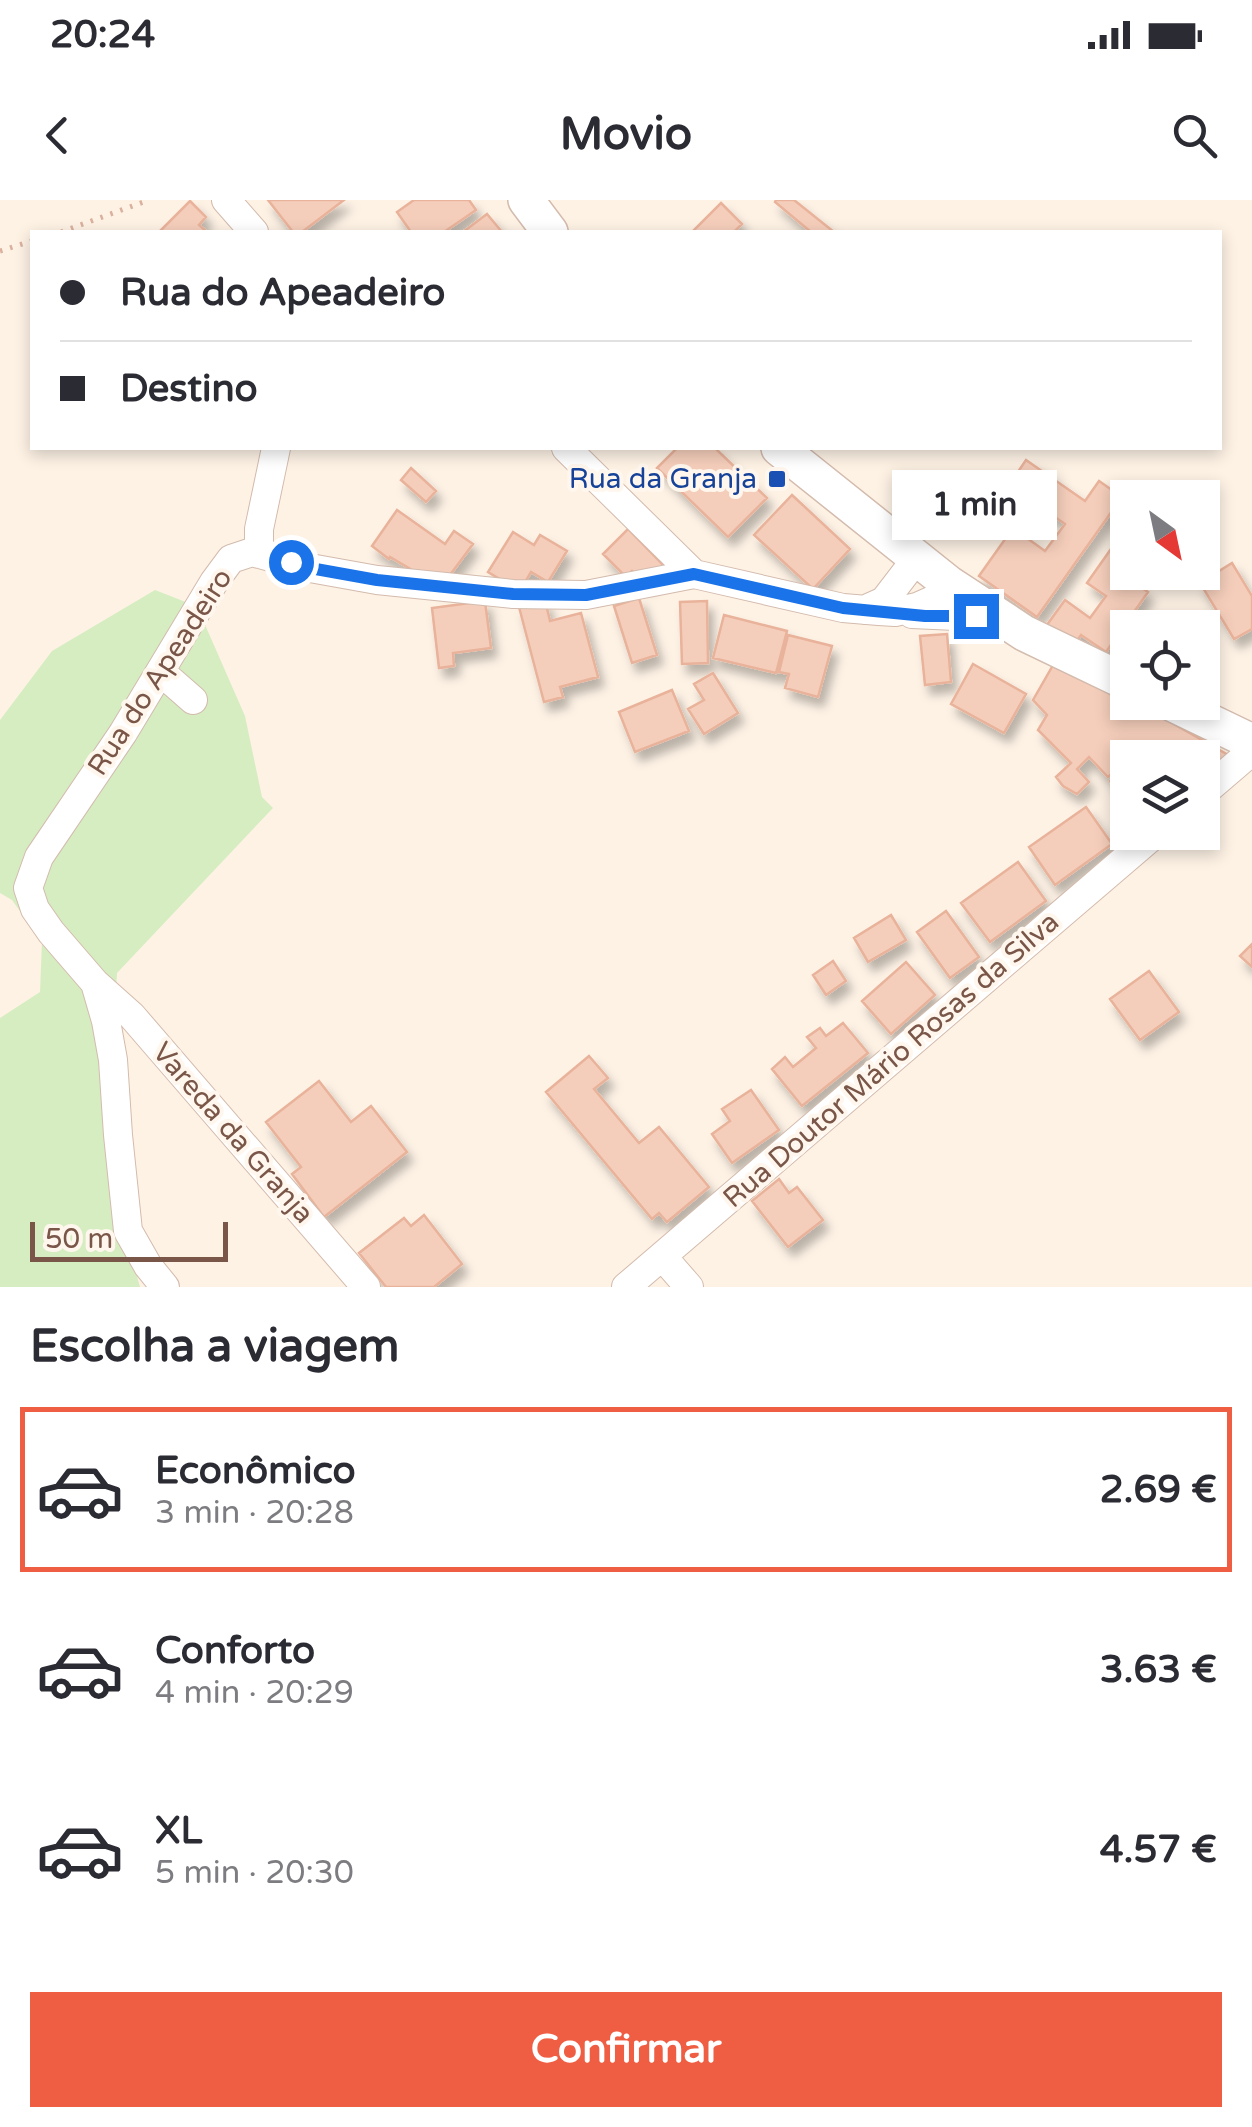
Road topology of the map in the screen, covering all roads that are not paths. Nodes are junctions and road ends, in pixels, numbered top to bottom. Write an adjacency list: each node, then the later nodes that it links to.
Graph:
1 (226, 200): 3 (street)
2 (526, 200): 4 (street)
3 (252, 230)
4 (548, 230)
5 (276, 450): 8 (street)
6 (568, 450): 10 (street)
7 (782, 450): 9 (street)
8 (259, 554): 10 (street, Rua do Apeadeiro); 15 (street, Rua do Apeadeiro)
9 (917, 558): 11 (street); 12 (street)
10 (694, 574): 12 (street, Rua do Apeadeiro)
11 (948, 583): 13 (street, Rua do Apeadeiro); 14 (street)
12 (864, 610): 13 (street, Rua do Apeadeiro)
13 (895, 612): 14 (street)
14 (1000, 618): 16 (street)
15 (161, 672): 17 (street); 23 (street, Rua do Apeadeiro)
16 (1110, 674)
17 (193, 700)
18 (1206, 720): 19 (street)
19 (1252, 742)
20 (1252, 751): 21 (street)
21 (1220, 779)
22 (1136, 850): 24 (street, Rua Doutor Mário Rosas da Silva)
23 (94, 983): 25 (street, Rua do Apeadeiro); 26 (street, Vareda da Granja)
24 (662, 1256): 27 (street, Rua Doutor Mário Rosas da Silva); 28 (street)
25 (165, 1287)
26 (366, 1287)
27 (626, 1287)
28 (689, 1287)

